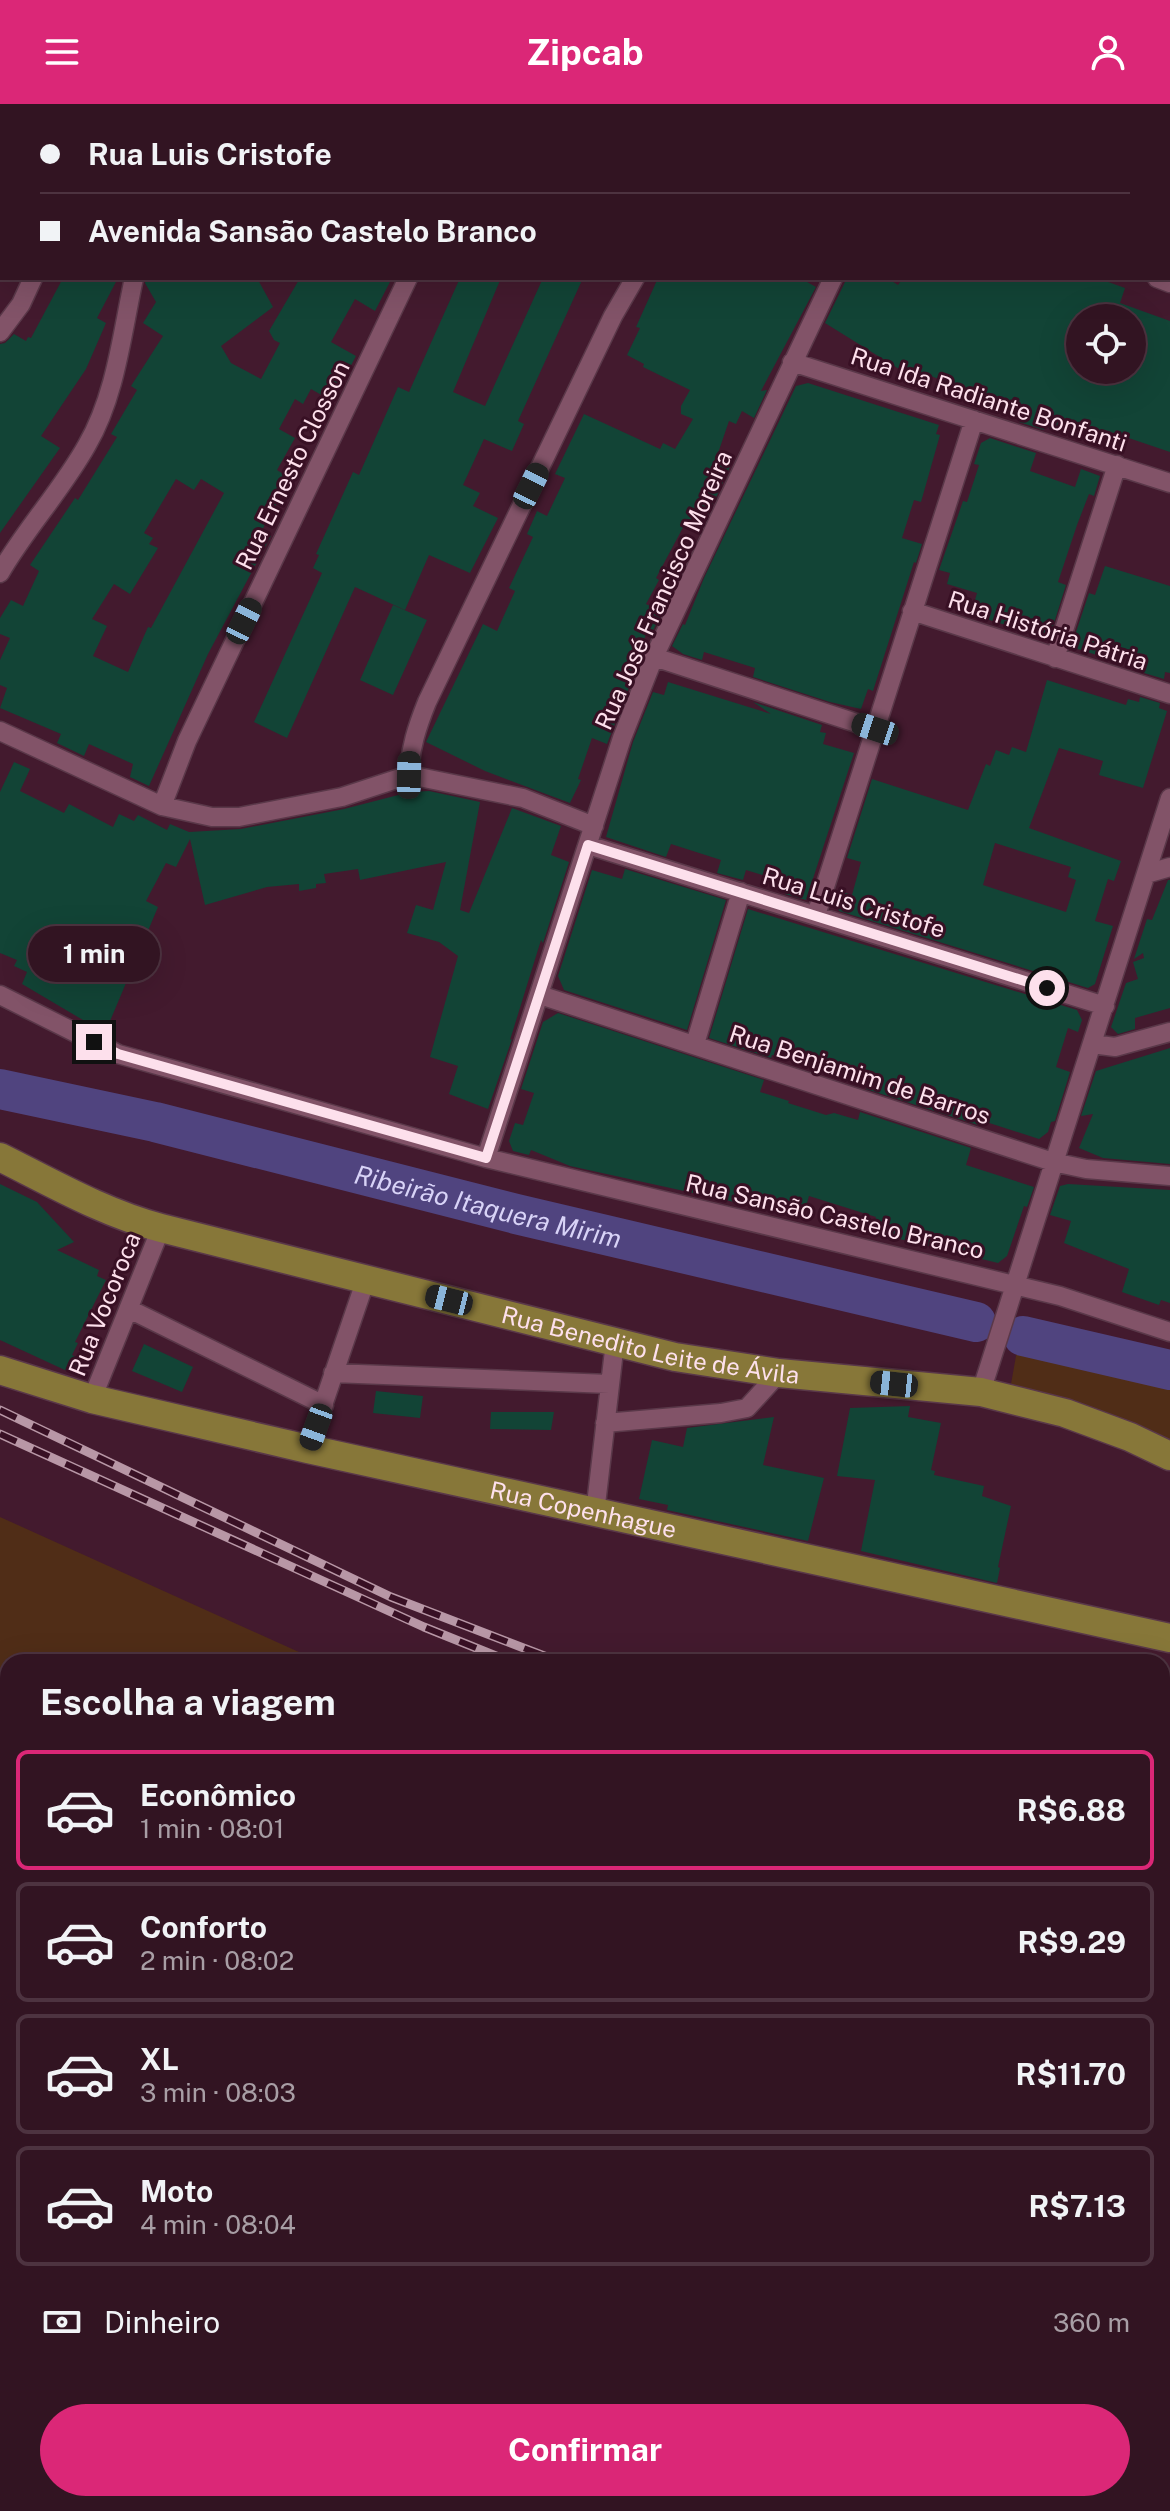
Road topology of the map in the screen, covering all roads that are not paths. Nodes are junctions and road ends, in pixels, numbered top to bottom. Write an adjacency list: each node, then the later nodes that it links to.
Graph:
1 (32, 280): 6 (street)
2 (134, 280): 11 (street)
3 (407, 280): 20 (street, Rua Ernesto Closson)
4 (634, 280): 18 (street)
5 (832, 280): 7 (street, Rua José Francisco Moreira)
6 (0, 332)
7 (792, 362): 8 (street, Rua Ida Radiante Bonfanti); 13 (street, Rua José Francisco Moreira)
8 (974, 420): 9 (street, Rua Ida Radiante Bonfanti); 12 (street)
9 (1117, 465): 10 (street, Rua Ida Radiante Bonfanti); 14 (street)
10 (1170, 483)
11 (0, 573)
12 (912, 611): 14 (street, Rua História Pátria); 16 (street)
13 (654, 657): 16 (street); 21 (street, Rua José Francisco Moreira)
14 (1055, 658): 15 (street, Rua História Pátria)
15 (1170, 694)
16 (875, 729): 26 (street)
17 (0, 731): 20 (street)
18 (409, 775): 20 (street); 21 (street)
19 (1170, 798): 24 (street)
20 (162, 806)
21 (594, 826): 22 (street, Rua José Francisco Moreira)
22 (588, 845): 25 (street, Rua Luis Cristofe); 28 (street, Rua José Francisco Moreira)
23 (1170, 867): 24 (street)
24 (1146, 874): 29 (street)
25 (741, 892): 26 (street, Rua Luis Cristofe); 31 (street)
26 (816, 915): 29 (street, Rua Luis Cristofe)
27 (0, 995): 34 (street, Rua Sansão Castelo Branco)
28 (540, 995): 31 (street, Rua Benjamim de Barros); 34 (street, Rua José Francisco Moreira)
29 (1105, 1006): 32 (street)
30 (1170, 1032): 32 (street)
31 (695, 1044): 35 (street, Rua Benjamim de Barros)
32 (1092, 1044): 35 (street)
33 (0, 1157): 37 (main road, Rua Benedito Leite de Ávila)
34 (486, 1158): 39 (street, Rua Sansão Castelo Branco)
35 (1053, 1162): 36 (street, Rua Benjamim de Barros); 39 (street)
36 (1170, 1176)
37 (161, 1228): 38 (main road, Rua Benedito Leite de Ávila); 40 (street, Rua Vocoroca)
38 (366, 1279): 42 (main road, Rua Benedito Leite de Ávila); 44 (street)
39 (1012, 1293): 41 (street, Rua Sansão Castelo Branco); 47 (street)
40 (129, 1309): 48 (street, Rua Vocoroca); 49 (street)
41 (1170, 1332)
42 (615, 1342): 45 (main road, Rua Benedito Leite de Ávila); 46 (street)
43 (0, 1370): 48 (main road, Rua Copenhague)
44 (333, 1373): 46 (street); 49 (street)
45 (779, 1373): 47 (main road, Rua Benedito Leite de Ávila); 50 (street)
46 (609, 1384): 50 (street)
47 (981, 1392): 52 (main road, Rua Benedito Leite de Ávila)
48 (92, 1399): 51 (main road, Rua Copenhague)
49 (324, 1405): 51 (street)
50 (605, 1423): 53 (street)
51 (308, 1449): 53 (main road, Rua Copenhague)
52 (1170, 1456)
53 (595, 1513): 54 (main road, Rua Copenhague)
54 (1170, 1638)

